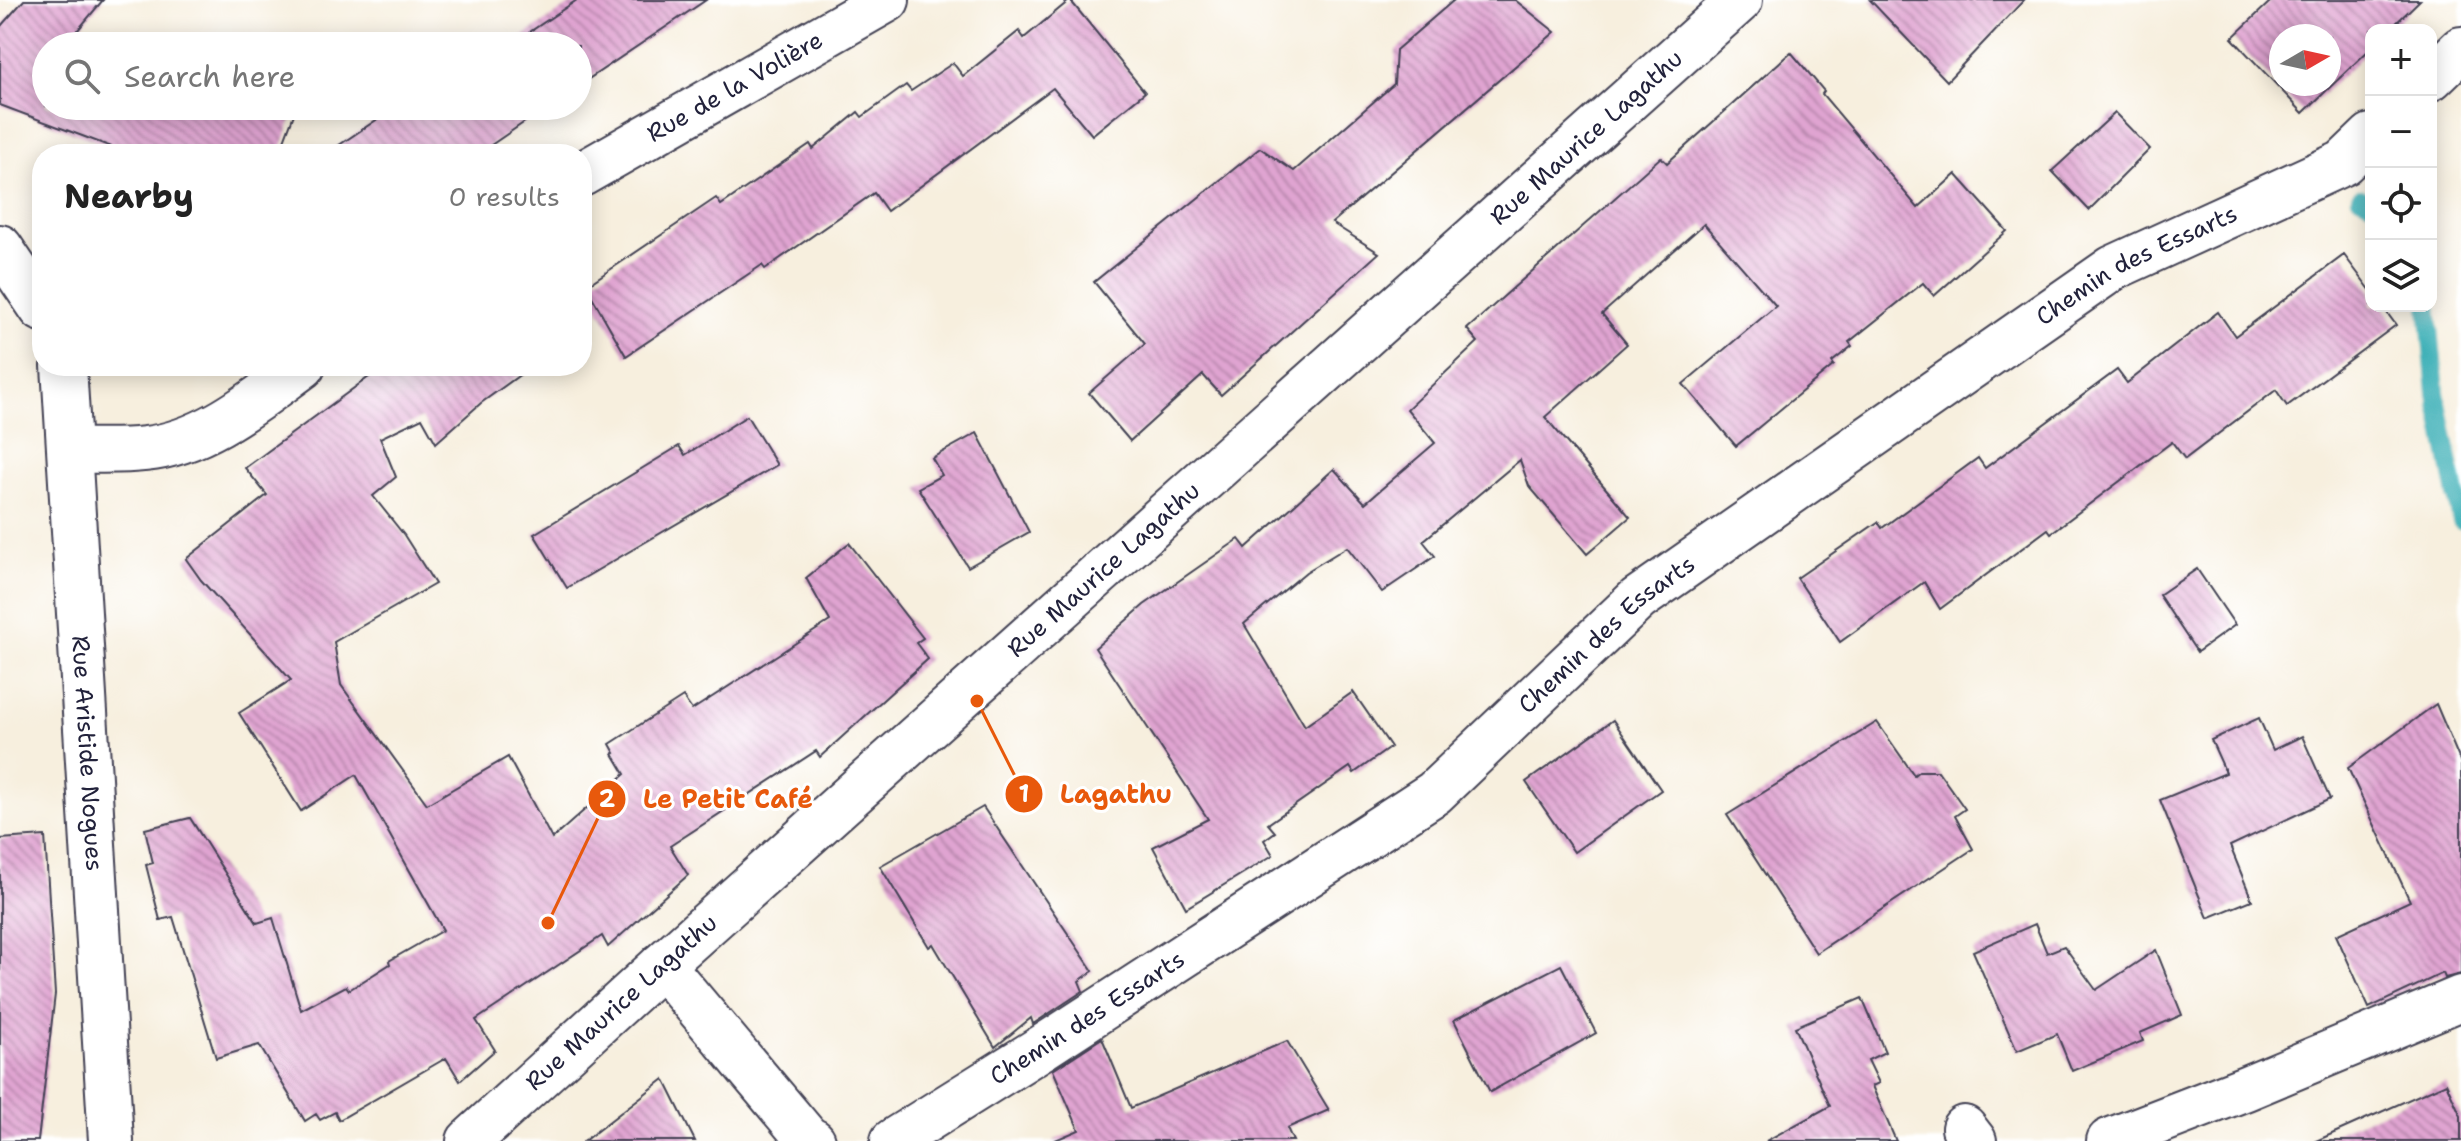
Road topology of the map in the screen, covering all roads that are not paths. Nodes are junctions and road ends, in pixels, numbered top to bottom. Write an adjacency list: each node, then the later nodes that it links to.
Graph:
1 (887, 0): 6 (street, Rue de la Volière)
2 (1740, 0): 12 (street, Rue Maurice Lagathu)
3 (2461, 49): 4 (street)
4 (2437, 72)
5 (2357, 149): 17 (street, Chemin des Essarts)
6 (592, 168)
7 (0, 247): 8 (street)
8 (32, 294)
9 (65, 376): 11 (street, Rue Aristide Nogues)
10 (289, 376): 11 (street)
11 (70, 451): 15 (street, Rue Aristide Nogues)
12 (662, 965): 14 (street); 16 (street, Rue Maurice Lagathu)
13 (2461, 998): 18 (street)
14 (809, 1140)
15 (111, 1141)
16 (469, 1141)
17 (893, 1141)
18 (2109, 1141)

